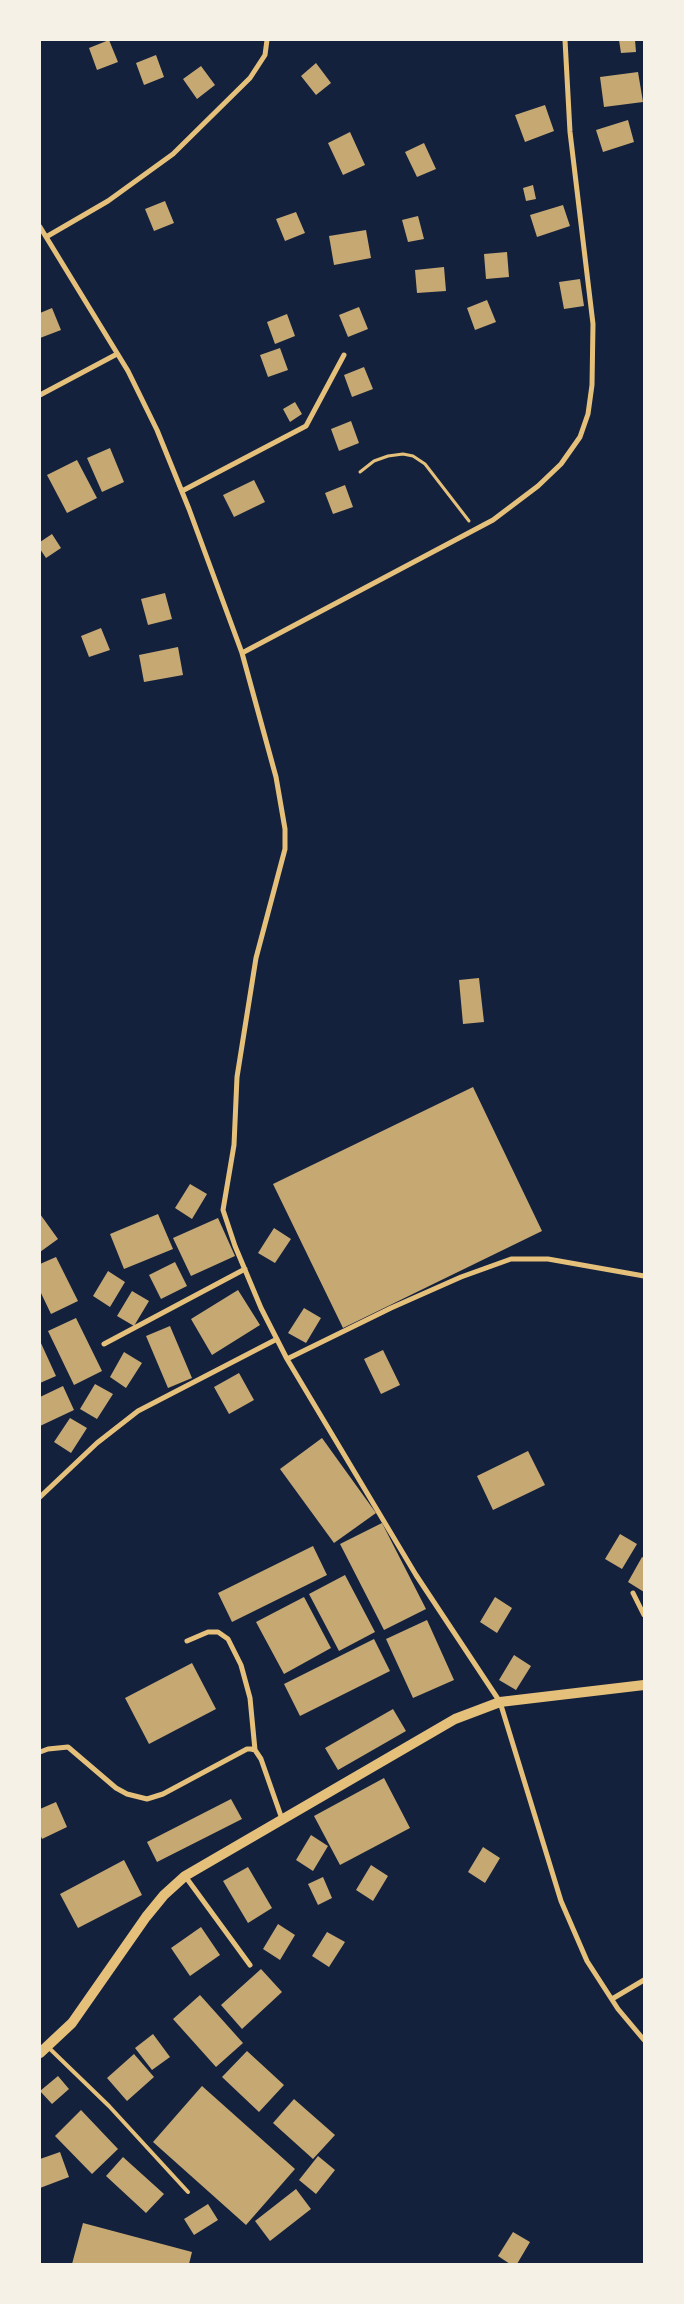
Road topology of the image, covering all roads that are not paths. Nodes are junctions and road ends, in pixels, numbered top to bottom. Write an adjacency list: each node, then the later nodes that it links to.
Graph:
1 (267, 40): 4 (street)
2 (565, 40): 9 (street)
3 (40, 227): 4 (street)
4 (46, 237): 5 (street)
5 (117, 354): 7 (street); 8 (street)
6 (344, 355): 8 (street)
7 (40, 395)
8 (182, 491): 9 (street)
9 (242, 652): 10 (street)
10 (245, 1269): 12 (street); 13 (street)
11 (644, 1276): 14 (street)
12 (277, 1339): 14 (street); 15 (street)
13 (104, 1344)
14 (287, 1358): 20 (street)
15 (40, 1497)
16 (633, 1593): 17 (street)
17 (644, 1615)
18 (187, 1641): 21 (street)
19 (644, 1685): 20 (main road)
20 (500, 1702): 23 (main road); 27 (street)
21 (255, 1750): 22 (street); 23 (street)
22 (40, 1752)
23 (282, 1819): 24 (main road)
24 (185, 1876): 25 (street); 29 (main road)
25 (250, 1965)
26 (644, 1980): 27 (street)
27 (612, 1999): 28 (street)
28 (644, 2040)
29 (44, 2050): 30 (lane)
30 (188, 2192)

